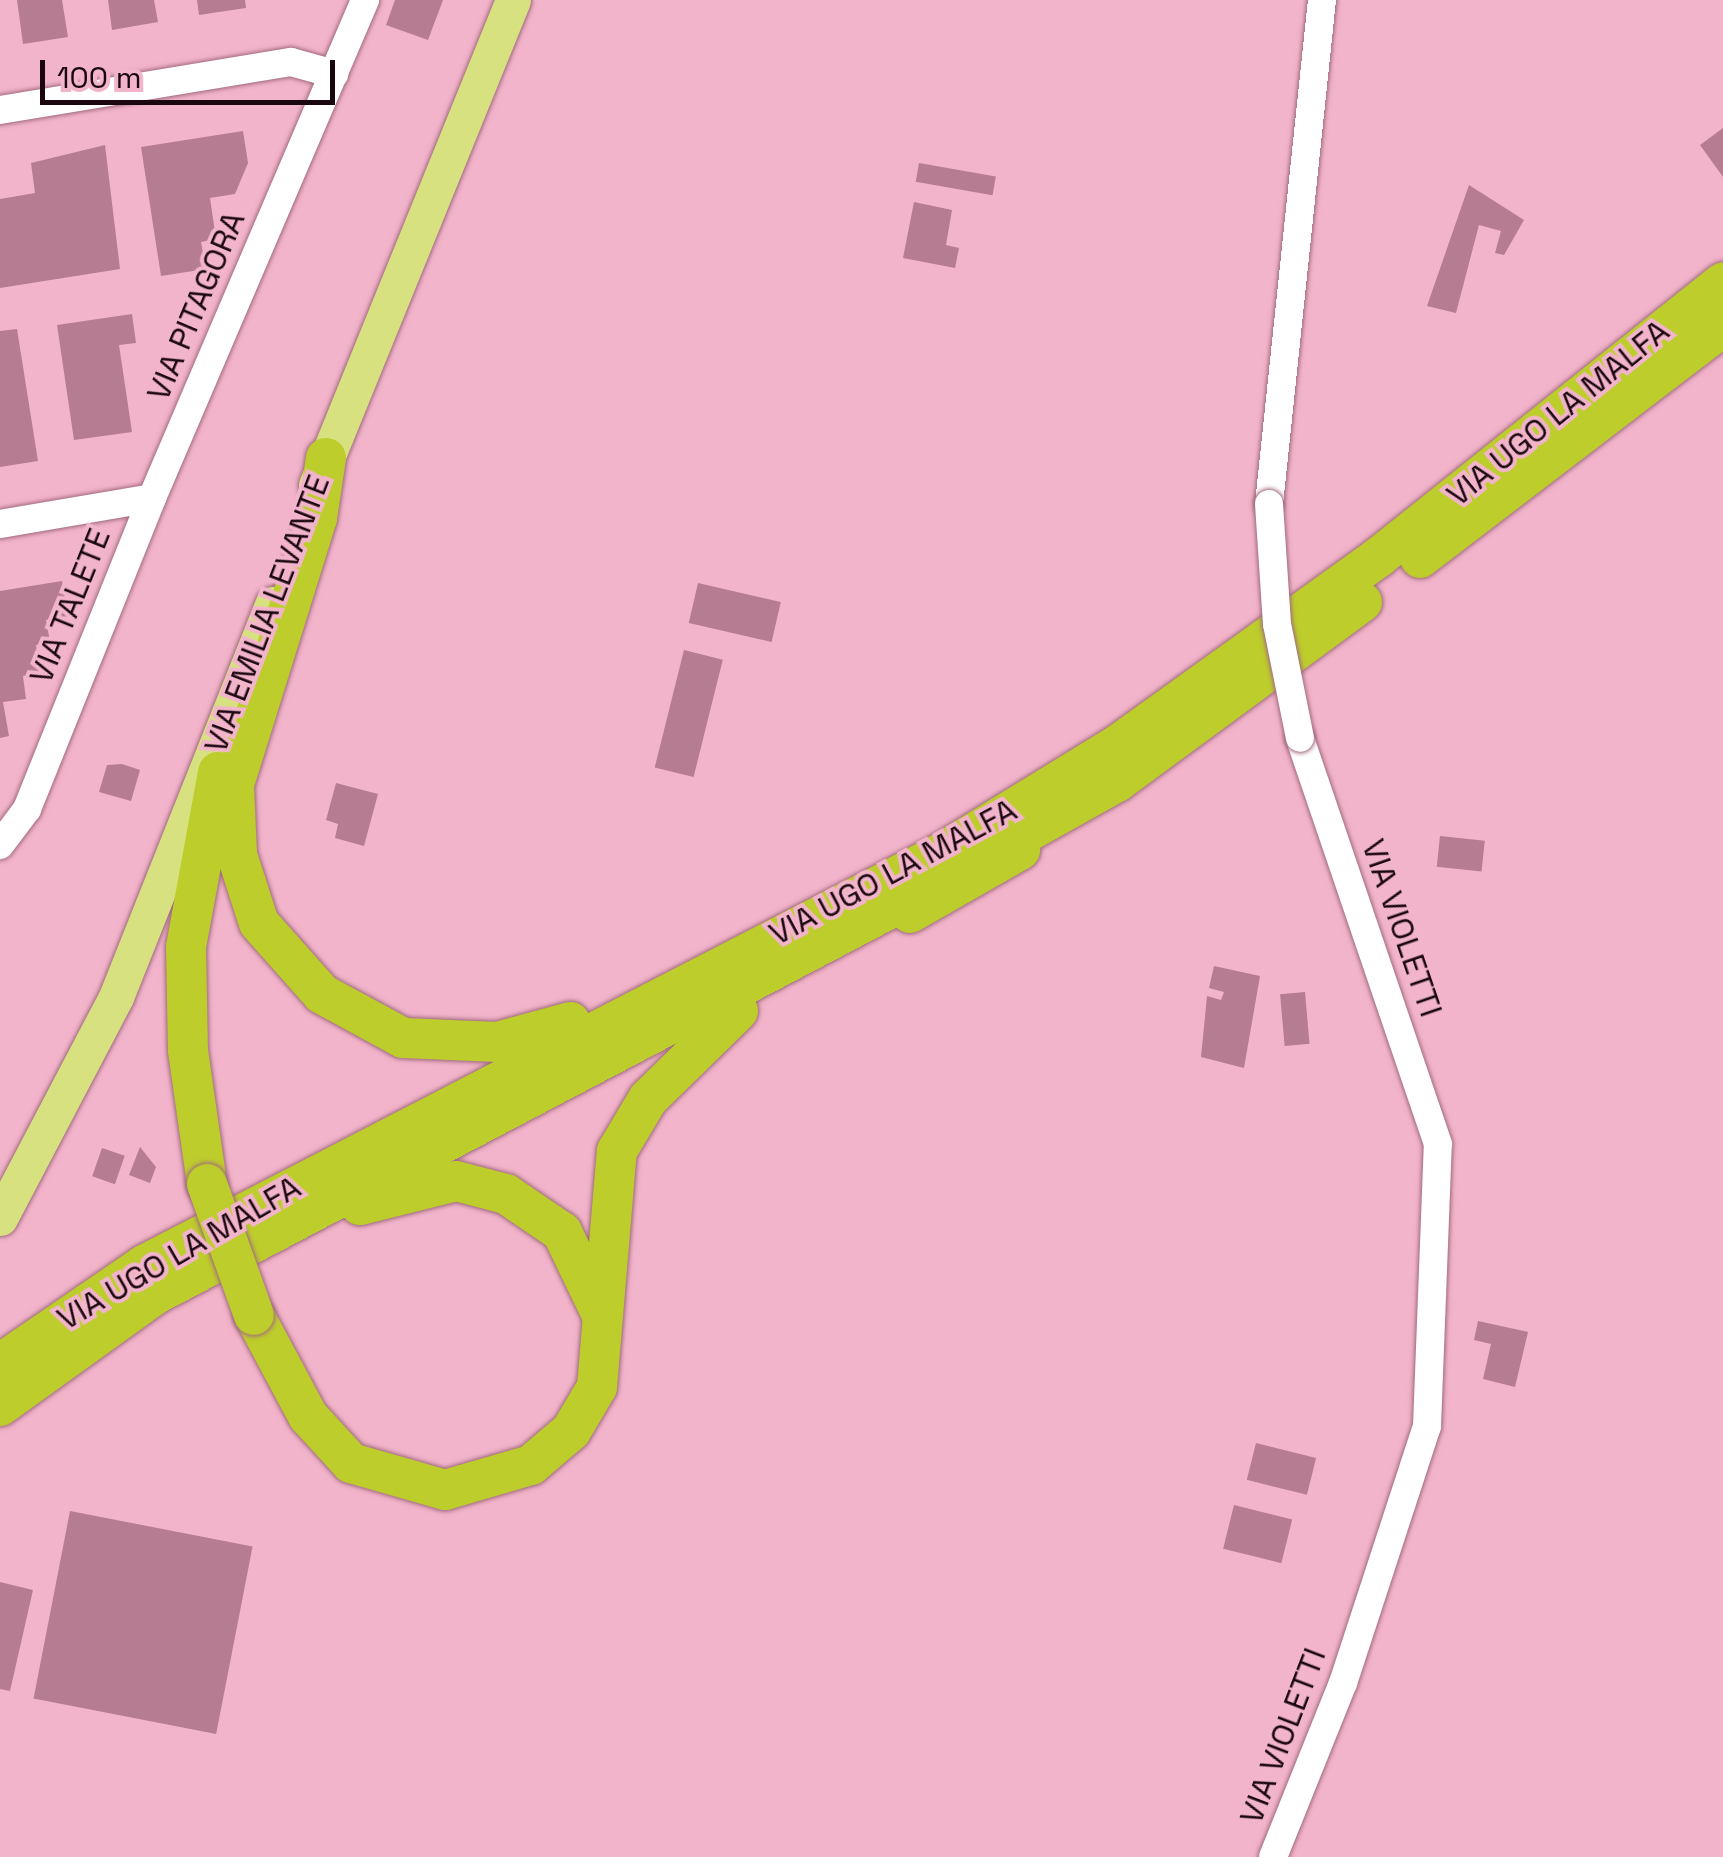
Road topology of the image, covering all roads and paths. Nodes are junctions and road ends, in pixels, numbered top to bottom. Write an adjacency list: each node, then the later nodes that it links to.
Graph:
1 (364, 0): 4 (street, VIA PITAGORA)
2 (514, 0): 8 (main road, VIA EMILIA LEVANTE)
3 (1322, 0): 20 (street, VIA VIOLETTI, bridge)
4 (334, 74): 5 (street); 9 (street, VIA PITAGORA)
5 (0, 110)
6 (1723, 282): 14 (highway, VIA UGO LA MALFA)
7 (1723, 326): 12 (highway, VIA UGO LA MALFA)
8 (326, 458): 11 (main road, VIA EMILIA LEVANTE); 14 (highway)
9 (152, 498): 10 (street); 13 (street, VIA TALETE)
10 (0, 524)
11 (245, 677): 15 (main road, VIA EMILIA LEVANTE); 17 (highway, bridge)
12 (1117, 782): 16 (highway, VIA UGO LA MALFA); 17 (highway)
13 (0, 845)
14 (725, 961): 18 (highway, VIA UGO LA MALFA)
15 (0, 1218)
16 (156, 1294): 17 (highway); 19 (highway, VIA UGO LA MALFA)
17 (606, 1330)
18 (0, 1364)
19 (0, 1406)
20 (1274, 1857)

